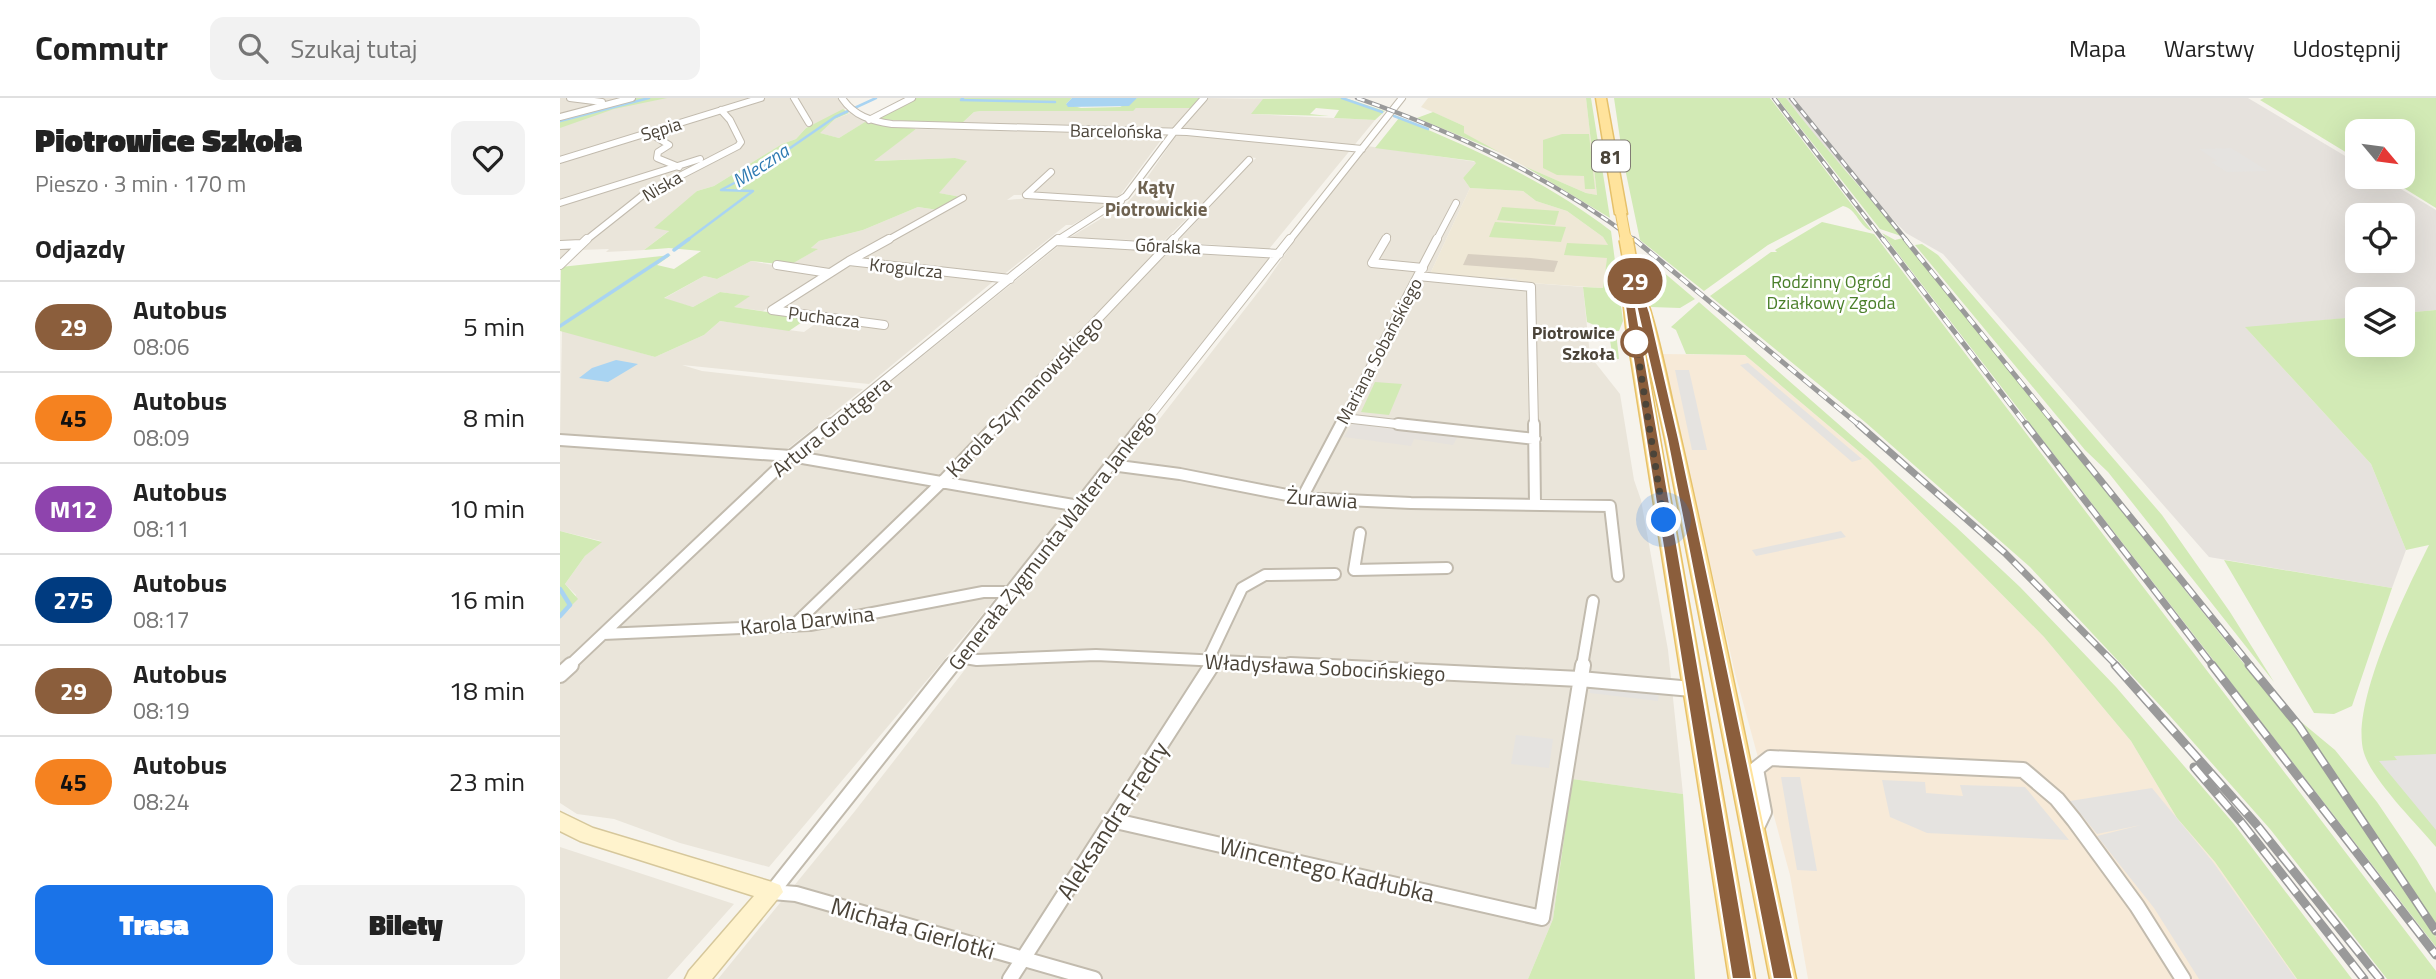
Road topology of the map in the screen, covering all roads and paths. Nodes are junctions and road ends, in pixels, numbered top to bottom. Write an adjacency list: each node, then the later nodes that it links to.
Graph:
1 (570, 98): 10 (street)
2 (632, 98): 10 (street)
3 (761, 98): 11 (street, Sępia)
4 (794, 98): 14 (street)
5 (842, 98): 13 (street, Barcelońska)
6 (912, 98): 13 (street)
7 (1205, 98): 15 (street, Artura Grottgera)
8 (1402, 98): 18 (street, Generała Zygmunta Waltera Jankego)
9 (1601, 98): 39 (main road, 81, bridge)
10 (610, 103): 12 (street)
11 (721, 110): 16 (street, Sępia); 17 (street)
12 (560, 117)
13 (869, 120): 15 (street, Barcelońska)
14 (809, 123)
15 (1174, 132): 18 (street, Barcelońska); 25 (street, Artura Grottgera)
16 (650, 133): 19 (street, Sępia); 21 (street)
17 (733, 149): 21 (street); 22 (street, Niska)
18 (1362, 149): 33 (street, Generała Zygmunta Waltera Jankego)
19 (560, 160)
20 (1249, 160): 32 (street, Karola Szymanowskiego)
21 (676, 167): 22 (street); 26 (street)
22 (692, 169): 30 (street, Niska)
23 (1051, 172): 25 (street)
24 (963, 198): 34 (street, Krogulcza)
25 (1121, 201): 29 (street, Artura Grottgera)
26 (560, 203)
27 (1456, 203): 37 (street, Mariana Sobańskiego)
28 (1387, 237): 37 (street)
29 (1057, 241): 32 (street, Góralska); 40 (street, Artura Grottgera)
30 (581, 244): 31 (street); 35 (street, Niska)
31 (560, 246)
32 (1166, 246): 33 (street, Góralska); 47 (street, Karola Szymanowskiego)
33 (1279, 254): 46 (street, Generała Zygmunta Waltera Jankego)
34 (849, 261): 38 (street, Puchacza); 40 (street, Krogulcza)
35 (560, 265)
36 (778, 265): 38 (street)
37 (1420, 272): 42 (street, Mariana Sobańskiego); 43 (street)
38 (829, 273): 41 (street, Puchacza)
39 (1633, 278): 63 (main road, 81); 66 (main road, 81)
40 (1010, 279): 45 (street, Artura Grottgera)
41 (884, 325)
42 (1344, 418): 43 (street); 48 (street, Mariana Sobańskiego)
43 (1535, 439): 49 (street)
44 (560, 440): 45 (street)
45 (791, 456): 47 (street); 58 (street, Artura Grottgera)
46 (1111, 465): 48 (street, Żurawia); 50 (street, Generała Zygmunta Waltera Jankego)
47 (942, 482): 50 (street); 57 (street, Karola Szymanowskiego)
48 (1302, 498): 49 (street, Żurawia)
49 (1535, 504): 54 (street, Żurawia)
50 (1079, 506): 55 (street, Generała Zygmunta Waltera Jankego)
51 (1360, 533): 52 (street)
52 (1447, 568)
53 (1335, 574): 60 (street, Aleksandra Fredry)
54 (1618, 576)
55 (1010, 592): 57 (street, Karola Darwina); 59 (street, Generała Zygmunta Waltera Jankego)
56 (1592, 601): 62 (street)
57 (793, 626): 58 (street, Karola Darwina)
58 (603, 634): 61 (street, Artura Grottgera)
59 (959, 657): 60 (street, Władysława Sobocińskiego); 67 (street, Generała Zygmunta Waltera Jankego)
60 (1211, 662): 62 (street, Władysława Sobocińskiego); 64 (street, Aleksandra Fredry)
61 (560, 675)
62 (1580, 679): 63 (street, Władysława Sobocińskiego); 64 (street, Wincentego Kadłubka)
63 (1692, 689): 72 (main road, 81)
64 (1111, 820): 68 (street, Aleksandra Fredry)
65 (560, 821): 67 (street)
66 (1753, 834): 73 (main road, 81); 74 (street)
67 (772, 892): 68 (street, Michała Gierlotki); 69 (street, Generała Zygmunta Waltera Jankego)
68 (1022, 960): 70 (street, Aleksandra Fredry); 71 (street, Michała Gierlotki)
69 (697, 979)
70 (1010, 979)
71 (1094, 979)
72 (1742, 979)
73 (1783, 979)
74 (2183, 979)

